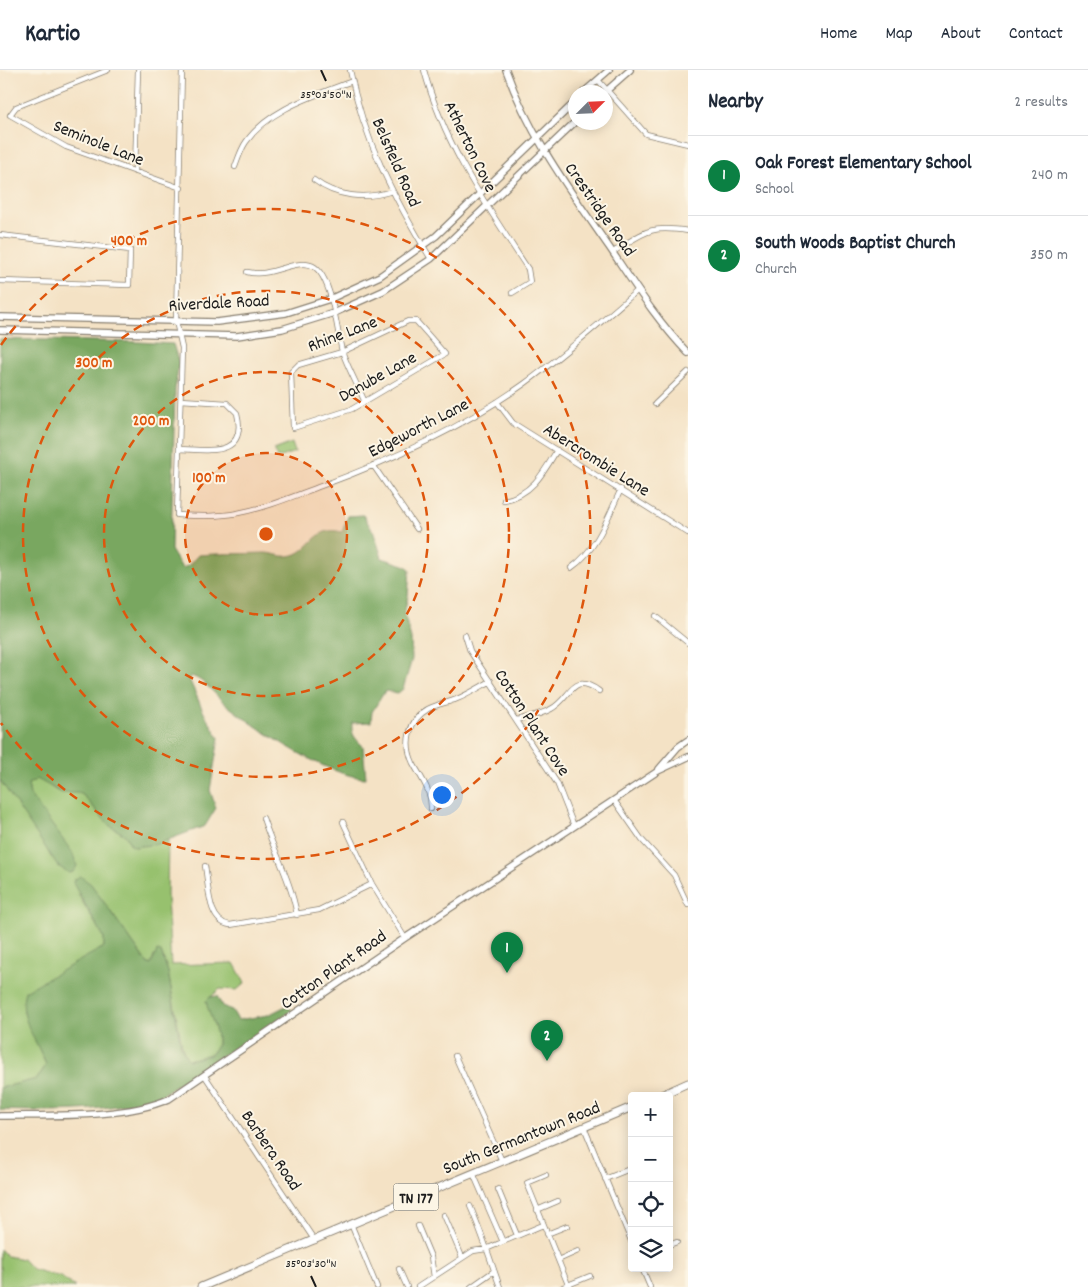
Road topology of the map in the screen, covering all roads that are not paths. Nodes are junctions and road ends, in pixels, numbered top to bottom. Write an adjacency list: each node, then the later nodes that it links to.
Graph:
1 (108, 70): 21 (street, Seminole Lane)
2 (138, 70): 21 (street)
3 (182, 70): 23 (street)
4 (350, 70): 10 (street, Belsfield Road)
5 (424, 70): 25 (street, Atherton Cove)
6 (506, 70): 17 (street, Crestridge Road)
7 (609, 70): 9 (street)
8 (630, 70): 13 (street)
9 (598, 80): 11 (street); 12 (street)
10 (352, 81): 20 (street); 24 (street, Belsfield Road)
11 (592, 85)
12 (601, 85)
13 (613, 86)
14 (613, 99): 18 (street)
15 (568, 108): 17 (street, Riverdale Road)
16 (568, 128): 19 (street, Riverdale Road)
17 (535, 138): 19 (street, Crestridge Road); 25 (street, Riverdale Road)
18 (688, 144)
19 (544, 151): 26 (street, Riverdale Road); 30 (street, Crestridge Road)
20 (235, 167)
21 (135, 172): 23 (street, Seminole Lane)
22 (314, 180): 24 (street)
23 (181, 188): 39 (street)
24 (392, 191): 29 (street, Belsfield Road)
25 (478, 193): 26 (street, Atherton Cove); 29 (street, Riverdale Road)
26 (486, 206): 31 (street, Riverdale Road); 35 (street, Atherton Cove)
27 (688, 231): 30 (street)
28 (0, 235): 33 (street)
29 (423, 246): 31 (street, Belsfield Road); 36 (street, Riverdale Road)
30 (613, 252): 34 (street, Crestridge Road)
31 (431, 259): 37 (street, Riverdale Road)
32 (246, 272): 36 (street)
33 (0, 281)
34 (638, 290): 43 (street, Crestridge Road); 48 (street, Edgeworth Lane)
35 (512, 293)
36 (330, 299): 37 (street); 39 (street, Riverdale Road)
37 (334, 313): 41 (street, Riverdale Road); 42 (street)
38 (0, 317): 39 (street, Riverdale Road)
39 (176, 321): 41 (street)
40 (0, 330): 41 (street, Riverdale Road)
41 (178, 335): 46 (street)
42 (342, 352): 44 (street, Rhine Lane); 47 (street); 50 (street, Rhine Lane)
43 (688, 353)
44 (445, 354): 47 (street, Danube Lane)
45 (688, 372): 49 (street)
46 (181, 400): 51 (street); 51 (street)
47 (364, 400): 50 (street, Danube Lane)
48 (497, 402): 52 (street, Abercrombie Lane); 53 (street, Edgeworth Lane)
49 (655, 404)
50 (293, 428)
51 (179, 449): 53 (street, Edgeworth Lane)
52 (557, 450): 54 (street, Abercrombie Lane); 55 (street)
53 (374, 466): 56 (street)
54 (621, 489): 57 (street, Abercrombie Lane); 58 (street)
55 (504, 500)
56 (417, 529)
57 (688, 533)
58 (571, 568)
59 (655, 616): 61 (street)
60 (465, 635): 62 (street, Cotton Plant Cove)
61 (688, 643)
62 (491, 681): 64 (street, Cotton Plant Cove); 69 (street)
63 (599, 690): 64 (street)
64 (516, 720): 72 (street, Cotton Plant Cove)
65 (688, 740): 67 (street, Cotton Plant Road)
66 (688, 757): 67 (street, Cotton Plant Road)
67 (658, 770): 68 (street, Cotton Plant Road)
68 (614, 800): 72 (street, Cotton Plant Road); 75 (street)
69 (430, 809)
70 (263, 818): 76 (street)
71 (343, 822): 74 (street)
72 (574, 826): 77 (street, Cotton Plant Road)
73 (205, 866): 76 (street)
74 (372, 884): 76 (street); 77 (street)
75 (688, 905)
76 (297, 915)
77 (405, 938): 79 (street, Cotton Plant Road)
78 (455, 1056): 85 (street)
79 (205, 1076): 83 (street, Cotton Plant Road); 102 (street, Barbera Road)
80 (688, 1083): 81 (main road)
81 (667, 1092)
82 (628, 1109): 84 (main road, South Germantown Road / TN 177)
83 (0, 1116)
84 (584, 1128): 85 (main road, South Germantown Road / TN 177); 89 (street)
85 (502, 1161): 87 (main road, South Germantown Road / TN 177)
86 (628, 1170): 89 (street)
87 (473, 1173): 95 (main road, South Germantown Road / TN 177); 103 (street)
88 (546, 1175): 93 (street)
89 (605, 1179): 99 (street)
90 (498, 1189): 101 (street)
91 (558, 1201): 93 (street)
92 (470, 1206): 106 (street)
93 (537, 1210): 96 (street)
94 (444, 1215): 108 (street)
95 (351, 1224): 102 (main road, South Germantown Road / TN 177); 118 (street)
96 (544, 1225): 100 (street); 101 (street)
97 (418, 1226): 114 (street)
98 (567, 1226): 100 (street)
99 (628, 1233)
100 (547, 1234): 109 (street)
101 (517, 1236): 103 (street)
102 (314, 1241): 117 (main road, South Germantown Road / TN 177)
103 (503, 1242): 106 (street)
104 (677, 1242): 105 (street)
105 (673, 1244)
106 (486, 1249): 108 (street); 111 (street)
107 (578, 1251): 109 (street)
108 (462, 1257): 114 (street)
109 (558, 1260): 116 (street)
110 (399, 1268): 119 (street)
111 (494, 1270): 122 (street); 123 (street)
112 (644, 1272): 124 (street)
113 (590, 1276): 116 (street)
114 (434, 1277): 115 (street)
115 (427, 1282): 120 (street); 121 (street)
116 (566, 1286)
117 (201, 1287)
118 (377, 1287)
119 (406, 1287)
120 (418, 1287)
121 (431, 1287)
122 (471, 1287)
123 (500, 1287)
124 (650, 1287)

